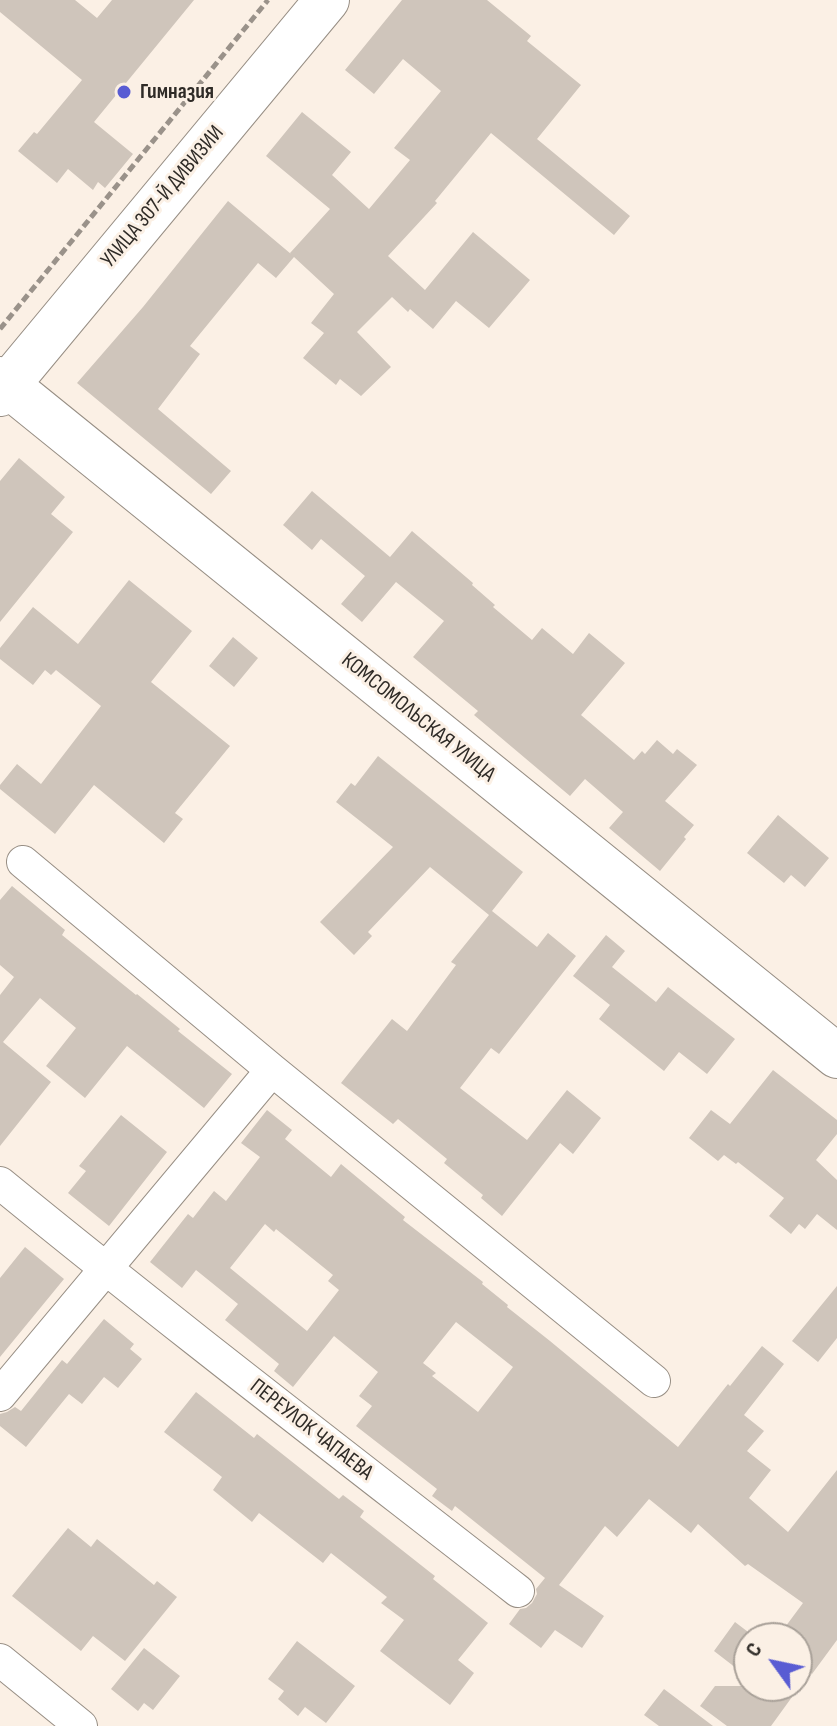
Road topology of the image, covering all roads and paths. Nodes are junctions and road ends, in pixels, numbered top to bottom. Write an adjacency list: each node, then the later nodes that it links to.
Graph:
1 (268, 0): 3 (path)
2 (327, 0): 4 (street, УЛИЦА 307-Й ДИВИЗИИ)
3 (0, 329)
4 (2, 386): 6 (street, КОМСОМОЛЬСКАЯ УЛИЦА)
5 (23, 862): 7 (street)
6 (837, 1056)
7 (272, 1070): 9 (street); 10 (street)
8 (0, 1183): 9 (street, ПЕРЕУЛОК ЧАПАЕВА)
9 (105, 1269): 11 (street); 12 (street, ПЕРЕУЛОК ЧАПАЕВА)
10 (654, 1381)
11 (0, 1395)
12 (518, 1591)
13 (0, 1660): 14 (street)
14 (81, 1726)

